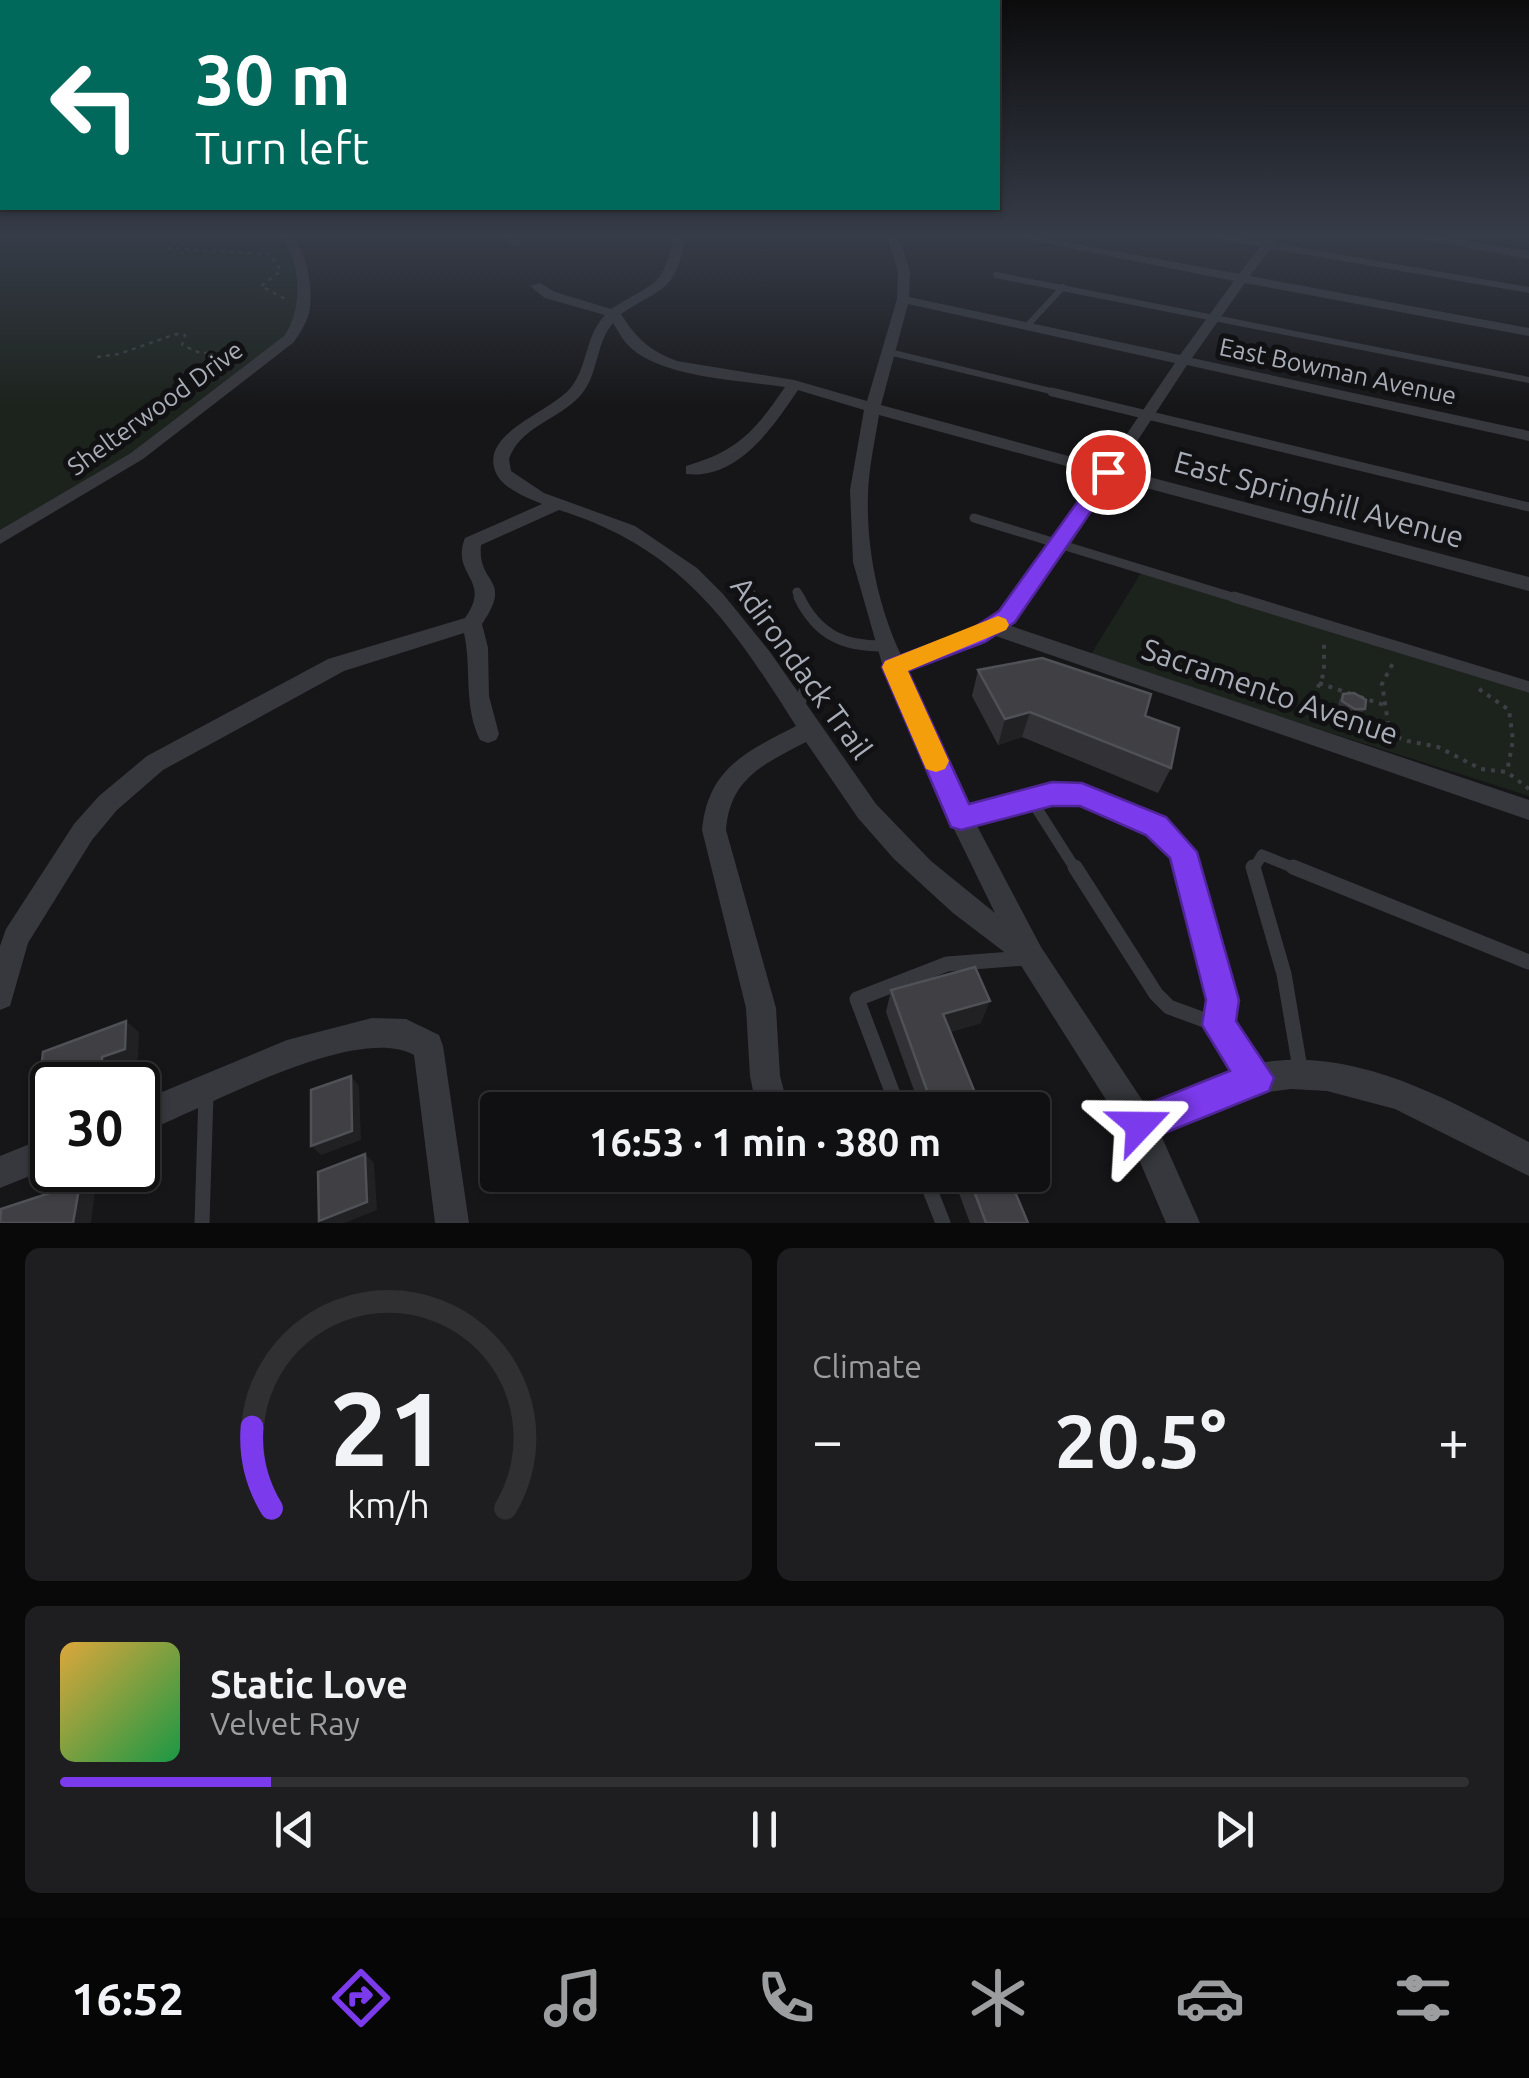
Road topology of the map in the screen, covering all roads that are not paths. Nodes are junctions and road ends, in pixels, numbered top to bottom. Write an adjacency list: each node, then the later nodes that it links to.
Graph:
1 (303, 293): 26 (street, Shelterwood Drive)
2 (548, 293): 10 (street)
3 (653, 293): 10 (street, Adirondack Trail)
4 (903, 293): 9 (street)
5 (1059, 293): 12 (lane)
6 (1091, 293): 11 (lane)
7 (1232, 293): 11 (street)
8 (1319, 293): 13 (street)
9 (903, 299): 12 (street, East Bowman Avenue); 14 (street)
10 (614, 314): 17 (street, East Springhill Avenue); 23 (street, Adirondack Trail)
11 (1213, 316): 15 (street); 16 (lane)
12 (1026, 326): 15 (street, East Bowman Avenue)
13 (1529, 332)
14 (889, 352): 18 (street); 19 (lane)
15 (1186, 360): 19 (street); 20 (street, East Bowman Avenue)
16 (1529, 380)
17 (794, 384): 18 (street, East Springhill Avenue); 21 (street)
18 (872, 408): 22 (street, East Springhill Avenue); 33 (street)
19 (1150, 412): 22 (street); 24 (lane)
20 (1529, 436)
21 (692, 470)
22 (1108, 472): 27 (street); 28 (street, East Springhill Avenue)
23 (557, 504): 31 (street); 35 (street, Adirondack Trail)
24 (1529, 506)
25 (974, 518): 27 (lane)
26 (0, 538)
27 (1061, 544): 32 (street); 34 (lane)
28 (1529, 584)
29 (748, 587): 35 (lane)
30 (797, 592): 33 (lane)
31 (472, 623): 36 (street); 40 (street)
32 (993, 628): 33 (street); 38 (street, Sacramento Avenue)
33 (890, 657): 39 (street)
34 (1529, 687)
35 (805, 718): 41 (street, Adirondack Trail); 48 (street)
36 (488, 734)
37 (1032, 801): 39 (lane); 44 (lane); 44 (lane)
38 (1529, 810)
39 (961, 818): 41 (street)
40 (8, 934): 43 (street)
41 (1031, 957): 49 (lane); 51 (street)
42 (1529, 962): 45 (lane)
43 (0, 996)
44 (1218, 1025): 46 (lane)
45 (1301, 1075): 46 (street); 53 (street)
46 (1256, 1078): 51 (street)
47 (206, 1088): 50 (street); 56 (lane); 57 (street)
48 (769, 1092)
49 (893, 1092)
50 (160, 1108)
51 (1140, 1125): 59 (street)
52 (30, 1160): 54 (street)
53 (1529, 1160)
54 (0, 1172)
55 (931, 1192): 58 (lane)
56 (202, 1223)
57 (452, 1223)
58 (943, 1223)
59 (1183, 1223)

